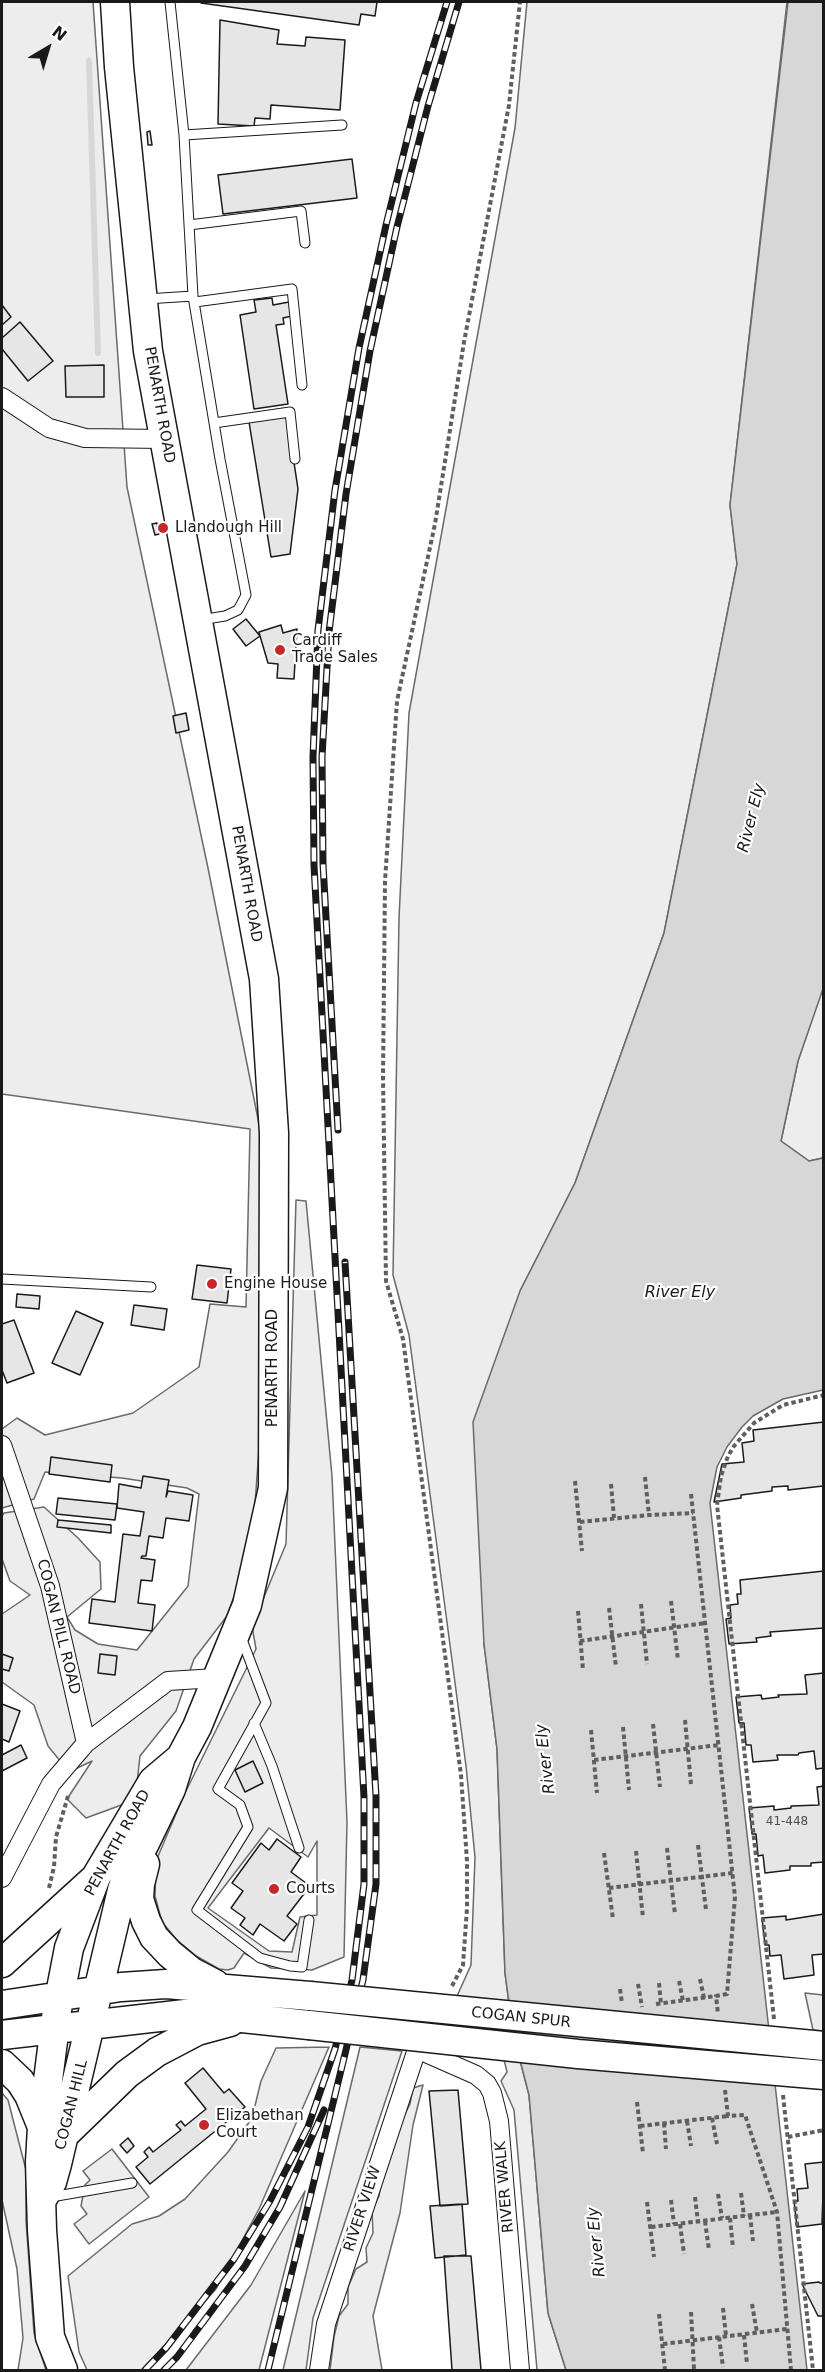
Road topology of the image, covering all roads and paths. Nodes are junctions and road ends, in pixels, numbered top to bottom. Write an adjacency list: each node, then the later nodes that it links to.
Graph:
1 (115, 2): 8 (main road, PENARTH ROAD)
2 (170, 2): 5 (lane)
3 (520, 2): 85 (path)
4 (342, 125): 5 (lane)
5 (184, 135): 6 (lane)
6 (189, 225): 7 (lane); 9 (lane)
7 (305, 243)
8 (144, 299): 9 (lane); 13 (main road, PENARTH ROAD)
9 (194, 299): 10 (lane); 12 (lane)
10 (302, 385)
11 (2, 397): 13 (street)
12 (214, 423): 14 (lane); 15 (lane)
13 (164, 439): 15 (main road, PENARTH ROAD)
14 (295, 459)
15 (198, 621): 34 (main road, PENARTH ROAD)
16 (2, 1279): 17 (lane)
17 (151, 1287)
18 (824, 1395): 95 (path)
19 (2, 1445): 49 (street, COGAN PILL ROAD)
20 (645, 1477): 25 (path)
21 (574, 1482): 27 (path)
22 (611, 1484): 26 (path)
23 (691, 1494): 24 (path)
24 (693, 1513): 25 (path); 33 (path)
25 (649, 1515): 26 (path)
26 (614, 1518): 27 (path)
27 (580, 1522): 28 (path)
28 (582, 1551)
29 (671, 1601): 35 (path)
30 (641, 1604): 36 (path)
31 (609, 1608): 37 (path)
32 (578, 1611): 38 (path)
33 (705, 1623): 35 (path); 50 (path)
34 (237, 1626): 43 (main road, PENARTH ROAD); 45 (lane)
35 (674, 1628): 36 (path); 39 (path)
36 (643, 1631): 37 (path); 40 (path)
37 (613, 1636): 38 (path); 41 (path)
38 (580, 1641): 42 (path)
39 (678, 1660)
40 (648, 1664)
41 (616, 1667)
42 (583, 1670)
43 (216, 1678): 49 (street); 54 (main road, PENARTH ROAD)
44 (685, 1720): 51 (path)
45 (254, 1723): 63 (lane); 79 (lane)
46 (653, 1724): 52 (path)
47 (623, 1727): 53 (path)
48 (591, 1730): 55 (path)
49 (86, 1743): 69 (street)
50 (719, 1745): 51 (path); 67 (path)
51 (688, 1749): 52 (path); 56 (path)
52 (656, 1753): 53 (path); 57 (path)
53 (626, 1756): 55 (path); 59 (path)
54 (181, 1757): 61 (main road, PENARTH ROAD); 68 (main road, PENARTH ROAD)
55 (594, 1760): 60 (path)
56 (691, 1784)
57 (660, 1787)
58 (70, 1788): 74 (path)
59 (629, 1790)
60 (597, 1792)
61 (144, 1845): 84 (main road); 92 (main road, PENARTH ROAD)
62 (698, 1845): 70 (path)
63 (300, 1848)
64 (667, 1848): 71 (path)
65 (636, 1851): 72 (path)
66 (604, 1853): 78 (path)
67 (733, 1874): 70 (path); 86 (path)
68 (96, 1876): 80 (main road); 92 (main road, PENARTH ROAD)
69 (2, 1878)
70 (702, 1878): 71 (path); 75 (path)
71 (671, 1881): 72 (path); 76 (path)
72 (640, 1884): 73 (path); 77 (path)
73 (609, 1888)
74 (48, 1892)
75 (706, 1910)
76 (675, 1914)
77 (643, 1918)
78 (613, 1919)
79 (309, 1920)
80 (2, 1963)
81 (700, 1979): 87 (path)
82 (679, 1981): 88 (path)
83 (659, 1983): 89 (path)
84 (220, 1987): 92 (main road, COGAN SPUR); 97 (main road, COGAN SPUR, bridge)
85 (447, 1995)
86 (716, 1996): 87 (path); 93 (path)
87 (704, 1998): 88 (path)
88 (683, 2001): 89 (path)
89 (662, 2004): 91 (path)
90 (2, 2005): 92 (main road)
91 (634, 2007)
92 (77, 2010): 94 (main road); 96 (main road); 110 (main road, COGAN HILL)
93 (718, 2018)
94 (246, 2019): 100 (main road, COGAN SPUR, bridge); 110 (main road)
95 (774, 2020)
96 (2, 2035)
97 (824, 2046)
98 (417, 2049): 152 (street, RIVER VIEW); 153 (street, RIVER WALK)
99 (2, 2064): 110 (main road)
100 (824, 2075)
101 (725, 2084): 104 (path)
102 (782, 2090): 111 (path)
103 (637, 2102): 108 (path)
104 (728, 2116): 105 (path); 123 (path)
105 (712, 2118): 106 (path); 112 (path)
106 (687, 2121): 107 (path); 113 (path)
107 (664, 2123): 108 (path); 114 (path)
108 (640, 2126): 115 (path)
109 (824, 2130): 111 (path)
110 (53, 2131): 120 (main road, COGAN HILL)
111 (788, 2137): 156 (path)
112 (717, 2144)
113 (691, 2146)
114 (666, 2149)
115 (643, 2153)
116 (132, 2183): 120 (lane)
117 (741, 2193): 124 (path)
118 (718, 2194): 125 (path)
119 (695, 2197): 128 (path)
120 (42, 2198): 151 (main road, COGAN HILL)
121 (671, 2200): 129 (path)
122 (647, 2202): 131 (path)
123 (777, 2212): 124 (path); 141 (path)
124 (747, 2216): 126 (path); 132 (path)
125 (722, 2218): 126 (path); 127 (path)
126 (730, 2218): 133 (path)
127 (705, 2221): 128 (path); 134 (path)
128 (698, 2222): 130 (path)
129 (674, 2224): 130 (path); 131 (path)
130 (680, 2224): 135 (path)
131 (651, 2227): 136 (path)
132 (753, 2241)
133 (733, 2248)
134 (709, 2250)
135 (684, 2254)
136 (654, 2257)
137 (752, 2304): 142 (path)
138 (723, 2308): 144 (path)
139 (691, 2312): 146 (path)
140 (659, 2314): 147 (path)
141 (786, 2329): 142 (path); 155 (path)
142 (757, 2333): 143 (path)
143 (744, 2334): 144 (path); 148 (path)
144 (726, 2336): 145 (path)
145 (719, 2337): 146 (path); 149 (path)
146 (692, 2341): 147 (path); 150 (path)
147 (663, 2344): 154 (path)
148 (747, 2364)
149 (723, 2367)
150 (694, 2369)
151 (63, 2370)
152 (319, 2370)
153 (520, 2370)
154 (665, 2370)
155 (791, 2370)
156 (813, 2370)

